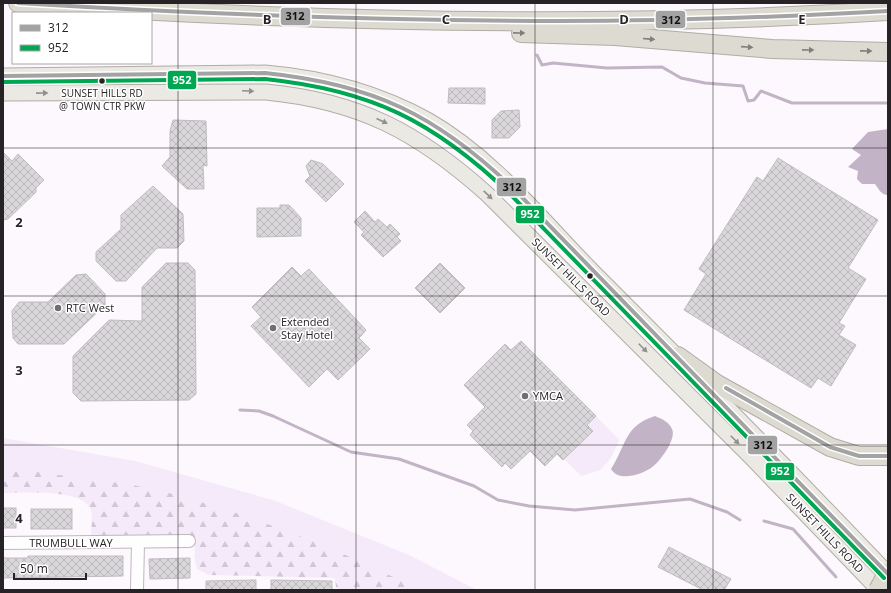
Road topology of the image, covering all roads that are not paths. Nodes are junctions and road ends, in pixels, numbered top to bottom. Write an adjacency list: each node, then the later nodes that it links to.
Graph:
1 (18, 3): 3 (highway)
2 (888, 11): 3 (highway)
3 (398, 20): 4 (highway, one-way to 4)
4 (888, 52)
5 (3, 76): 7 (main road, SUNSET HILLS ROAD)
6 (3, 93): 14 (main road, SUNSET HILLS ROAD, one-way to 14)
7 (678, 356): 8 (highway); 12 (main road, SUNSET HILLS ROAD)
8 (888, 456)
9 (189, 541): 10 (street, TRUMBULL WAY)
10 (138, 542): 11 (street, TRUMBULL WAY); 13 (street)
11 (3, 543)
12 (888, 573): 14 (highway, bridge)
13 (137, 590)
14 (878, 590)

